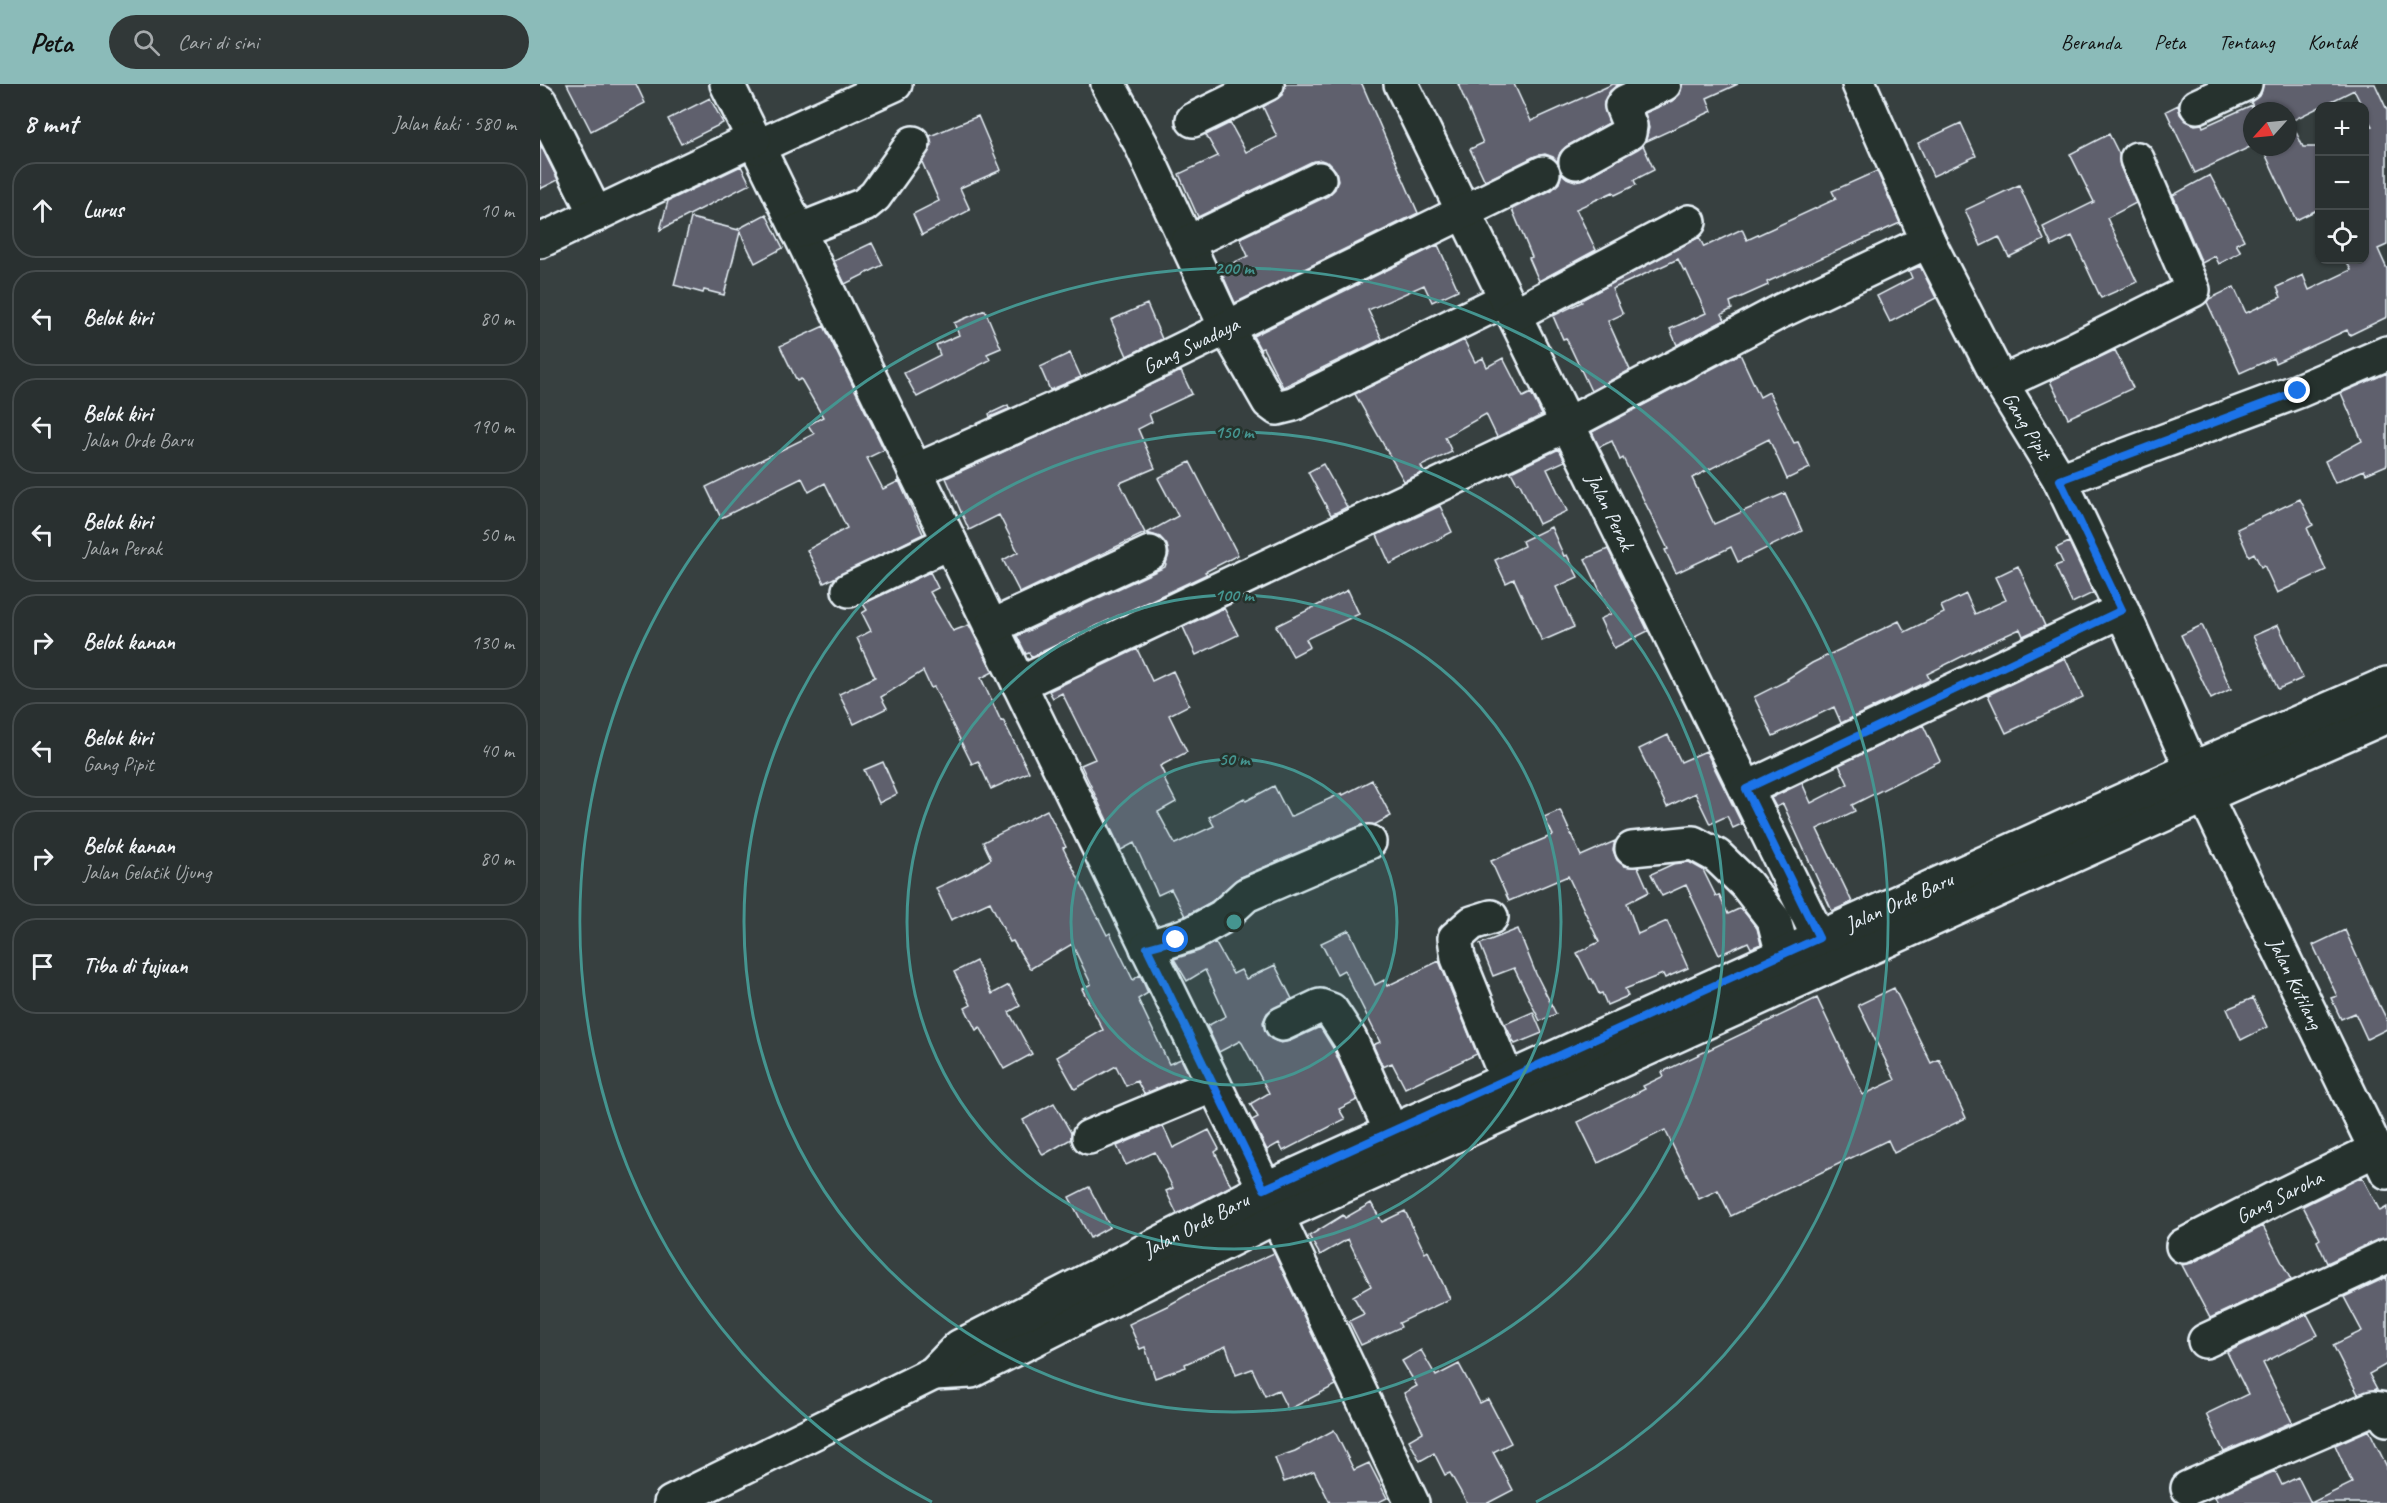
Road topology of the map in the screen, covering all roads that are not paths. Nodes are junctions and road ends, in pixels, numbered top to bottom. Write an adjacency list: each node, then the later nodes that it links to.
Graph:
1 (727, 84): 12 (street)
2 (895, 84): 12 (street)
3 (1108, 84): 24 (street)
4 (1267, 84): 11 (street)
5 (1401, 84): 18 (street, Jalan Perak)
6 (1664, 84): 15 (street)
7 (1859, 84): 23 (street, Gang Pipit)
8 (2245, 84): 10 (street)
9 (540, 102): 19 (street)
10 (2197, 106)
11 (1193, 120)
12 (755, 143): 19 (street); 21 (street)
13 (913, 143): 21 (street)
14 (2137, 159): 28 (street)
15 (1576, 162)
16 (1543, 173): 18 (street, Gang Swadaya)
17 (1319, 179): 24 (street)
18 (1464, 211): 25 (street, Jalan Perak); 26 (street, Gang Swadaya)
19 (596, 215): 22 (street)
20 (1689, 222): 25 (street)
21 (798, 231): 30 (street)
22 (540, 241)
23 (1928, 241): 28 (street, Gang Pipit); 29 (street)
24 (1187, 243): 26 (street)
25 (1510, 307): 26 (street); 29 (street, Jalan Perak)
26 (1226, 327): 30 (street, Gang Swadaya)
27 (2387, 353): 31 (street)
28 (2001, 383): 31 (street, Gang Pipit)
29 (1568, 424): 37 (street); 41 (street, Jalan Perak)
30 (915, 471): 32 (street)
31 (2060, 480): 35 (street, Gang Pipit)
32 (950, 542): 34 (street); 36 (street)
33 (1150, 553): 36 (street)
34 (849, 590)
35 (2122, 610): 40 (street, Gang Pipit); 41 (street)
36 (991, 627): 37 (street)
37 (1019, 684): 46 (street)
38 (2387, 684): 40 (street, Jalan Orde Baru)
39 (2387, 716): 40 (street, Jalan Orde Baru)
40 (2199, 783): 45 (street, Jalan Orde Baru); 49 (street, Jalan Orde Baru); 54 (street, Jalan Kutilang)
41 (1746, 789): 45 (street, Jalan Perak)
42 (1369, 842): 46 (street)
43 (1632, 849): 47 (street)
44 (1491, 917): 50 (street)
45 (1819, 938): 47 (street, Jalan Orde Baru)
46 (1147, 948): 51 (street)
47 (1783, 954): 49 (street, Jalan Orde Baru)
48 (1282, 1024): 52 (street)
49 (1573, 1066): 50 (street, Jalan Orde Baru); 55 (street, Jalan Orde Baru)
50 (1507, 1079): 52 (street, Jalan Orde Baru)
51 (1214, 1085): 53 (street); 55 (street)
52 (1392, 1131): 55 (street, Jalan Orde Baru)
53 (1089, 1137)
54 (2381, 1161): 56 (street, Gang Saroha)
55 (1271, 1202): 61 (street, Jalan Orde Baru); 62 (street)
56 (2183, 1246)
57 (2387, 1256): 58 (street)
58 (2205, 1341)
59 (2387, 1419): 60 (street)
60 (2188, 1488)
61 (671, 1503)
62 (1412, 1503)

